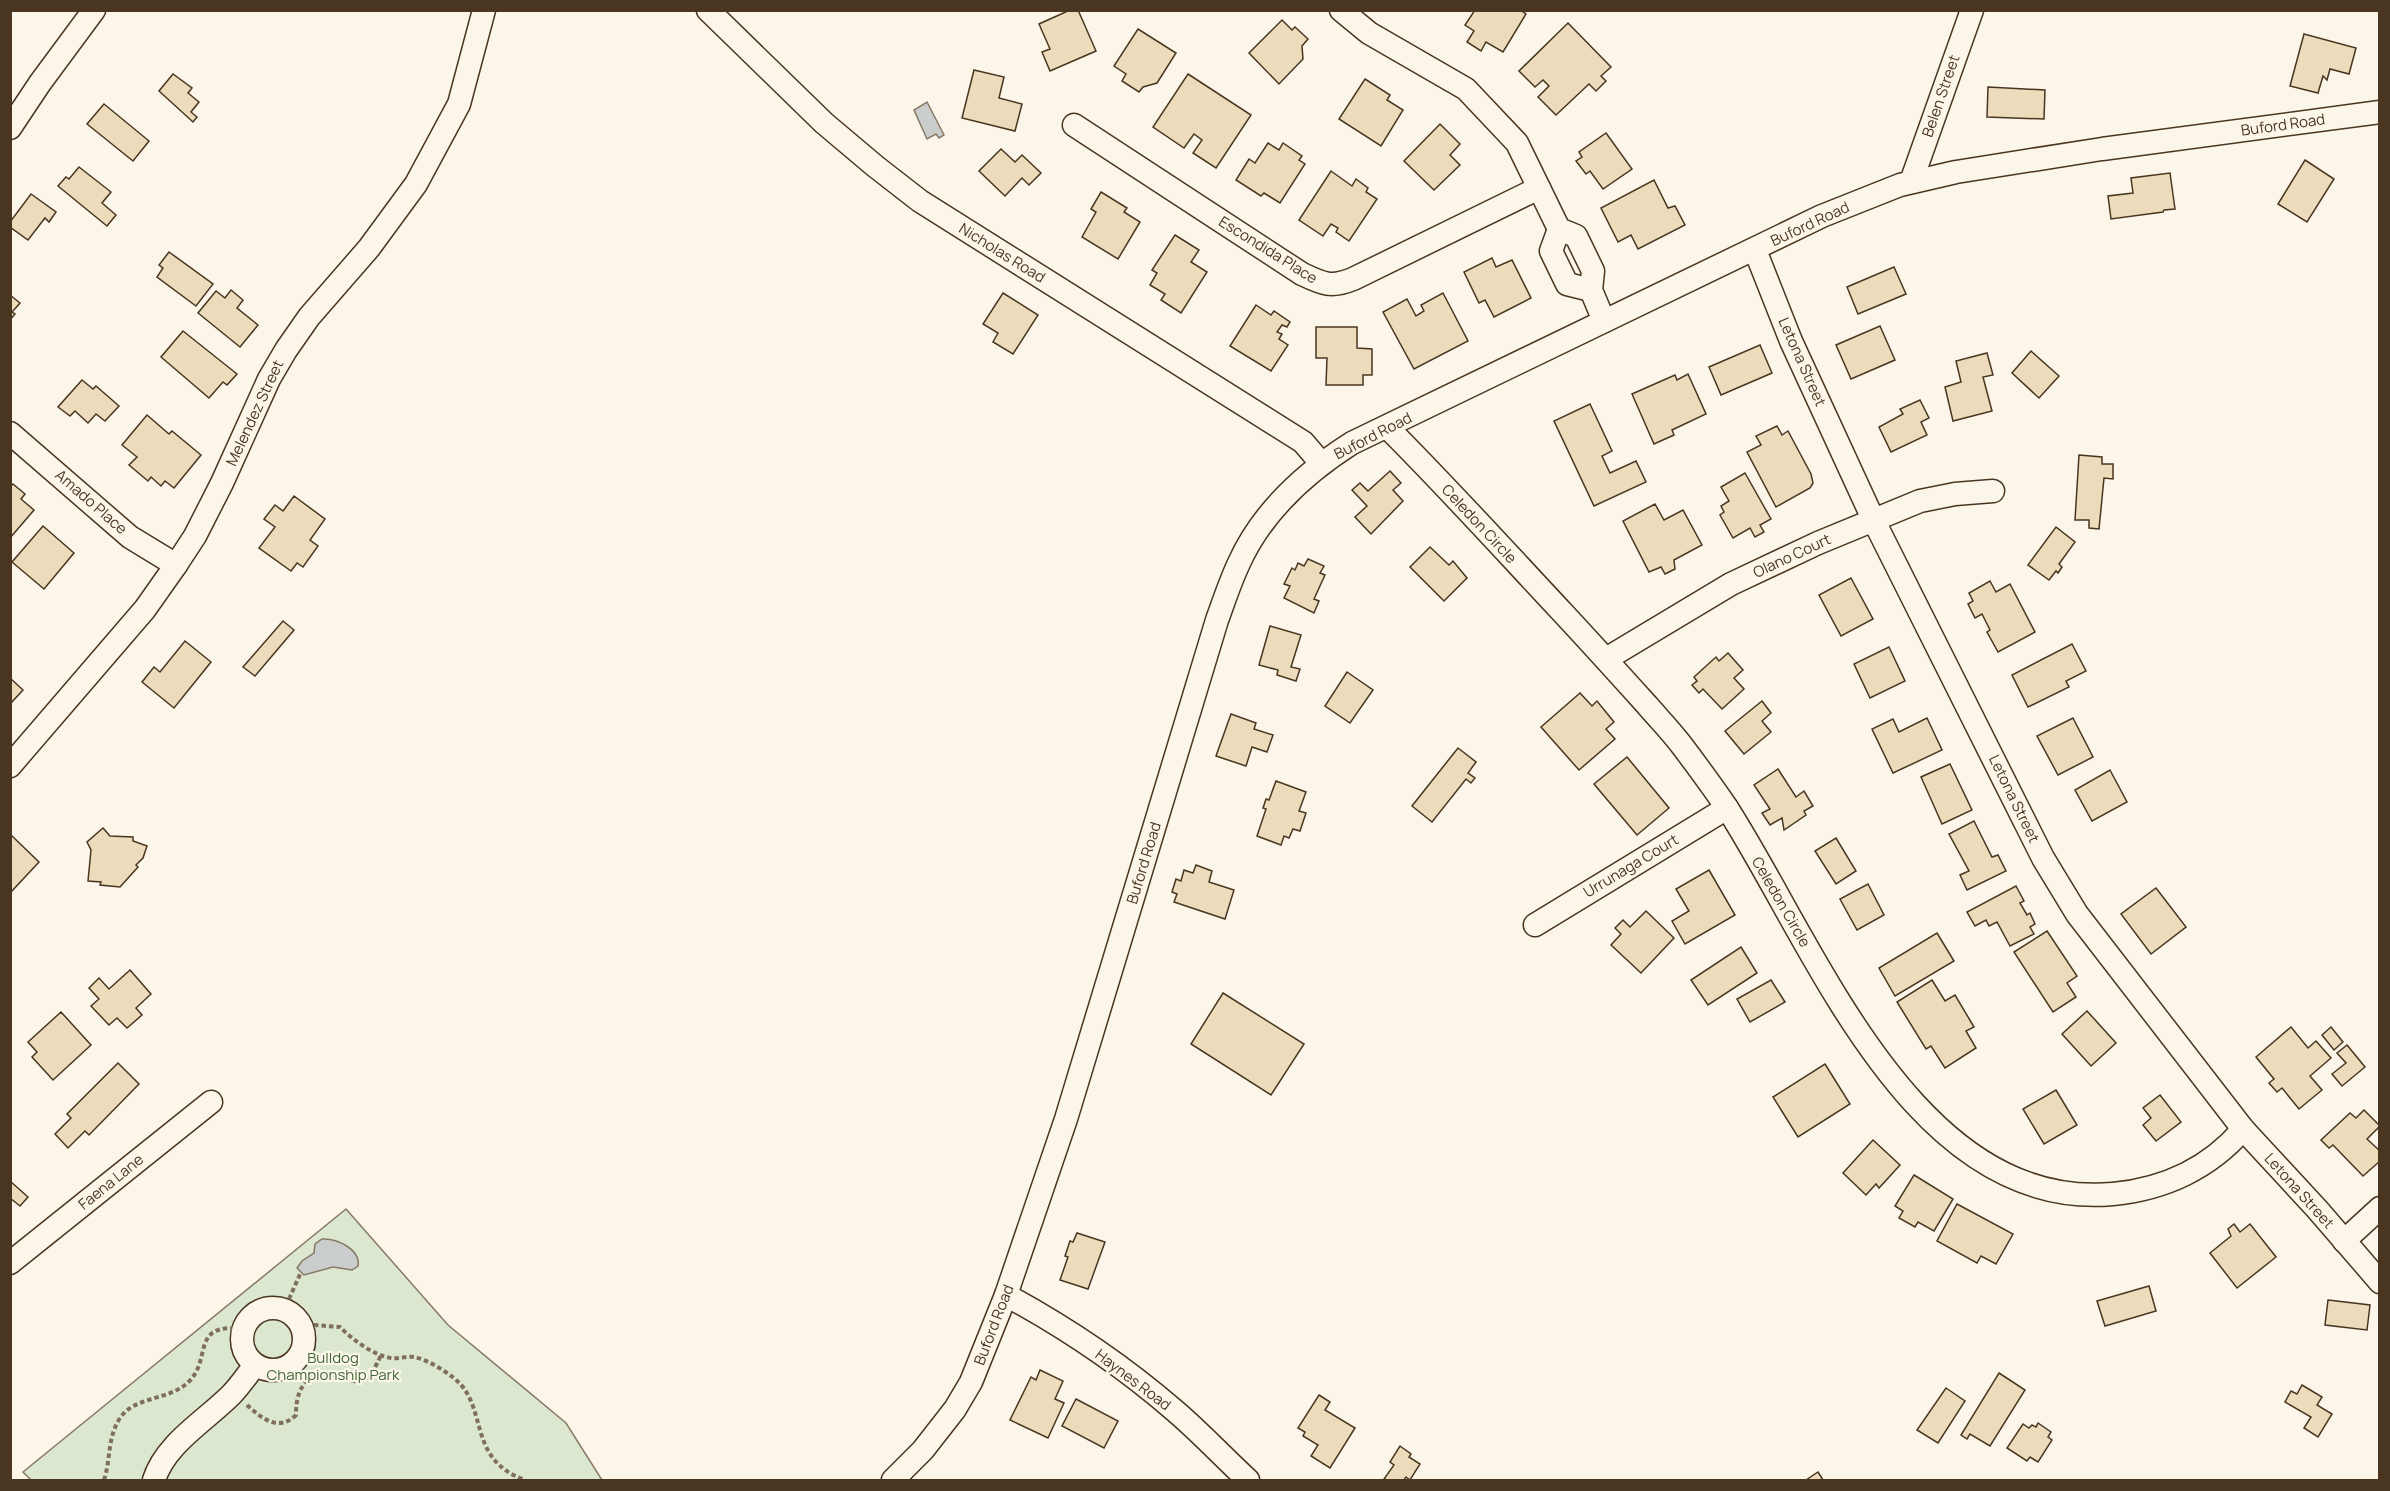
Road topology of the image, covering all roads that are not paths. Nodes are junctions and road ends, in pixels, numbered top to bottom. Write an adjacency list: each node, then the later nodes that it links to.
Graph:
1 (94, 10): 8 (street)
2 (484, 10): 18 (street, Melendez Street)
3 (1341, 10): 10 (street)
4 (1972, 10): 9 (street, Belen Street)
5 (708, 11): 15 (street, Nicholas Road)
6 (2379, 112): 9 (street, Buford Road)
7 (1074, 125): 10 (street, Escondida Place)
8 (10, 128)
9 (1911, 182): 11 (street, Buford Road)
10 (1539, 188): 12 (street)
11 (1755, 250): 12 (street, Buford Road); 17 (street, Letona Street)
12 (1604, 321): 13 (street, Buford Road)
13 (1388, 428): 15 (street, Buford Road); 19 (street, Celedon Circle)
14 (10, 433): 18 (street, Amado Place)
15 (1321, 463): 29 (street, Buford Road)
16 (1993, 491): 17 (street, Olano Court)
17 (1873, 519): 19 (street, Olano Court); 24 (street, Letona Street)
18 (176, 565): 20 (street, Melendez Street)
19 (1606, 659): 21 (street, Celedon Circle)
20 (10, 766)
21 (1727, 808): 22 (street, Urrunaga Court); 24 (street, Celedon Circle)
22 (1535, 925)
23 (211, 1102): 27 (street, Faena Lane)
24 (2243, 1129): 26 (street, Letona Street)
25 (2379, 1208): 26 (street)
26 (2344, 1241): 28 (street, Letona Street)
27 (10, 1263)
28 (2379, 1282)
29 (1006, 1296): 32 (street, Buford Road); 33 (street, Haynes Road)
30 (255, 1365): 30 (street); 31 (street)
31 (154, 1480)
32 (893, 1480)
33 (1248, 1480)

